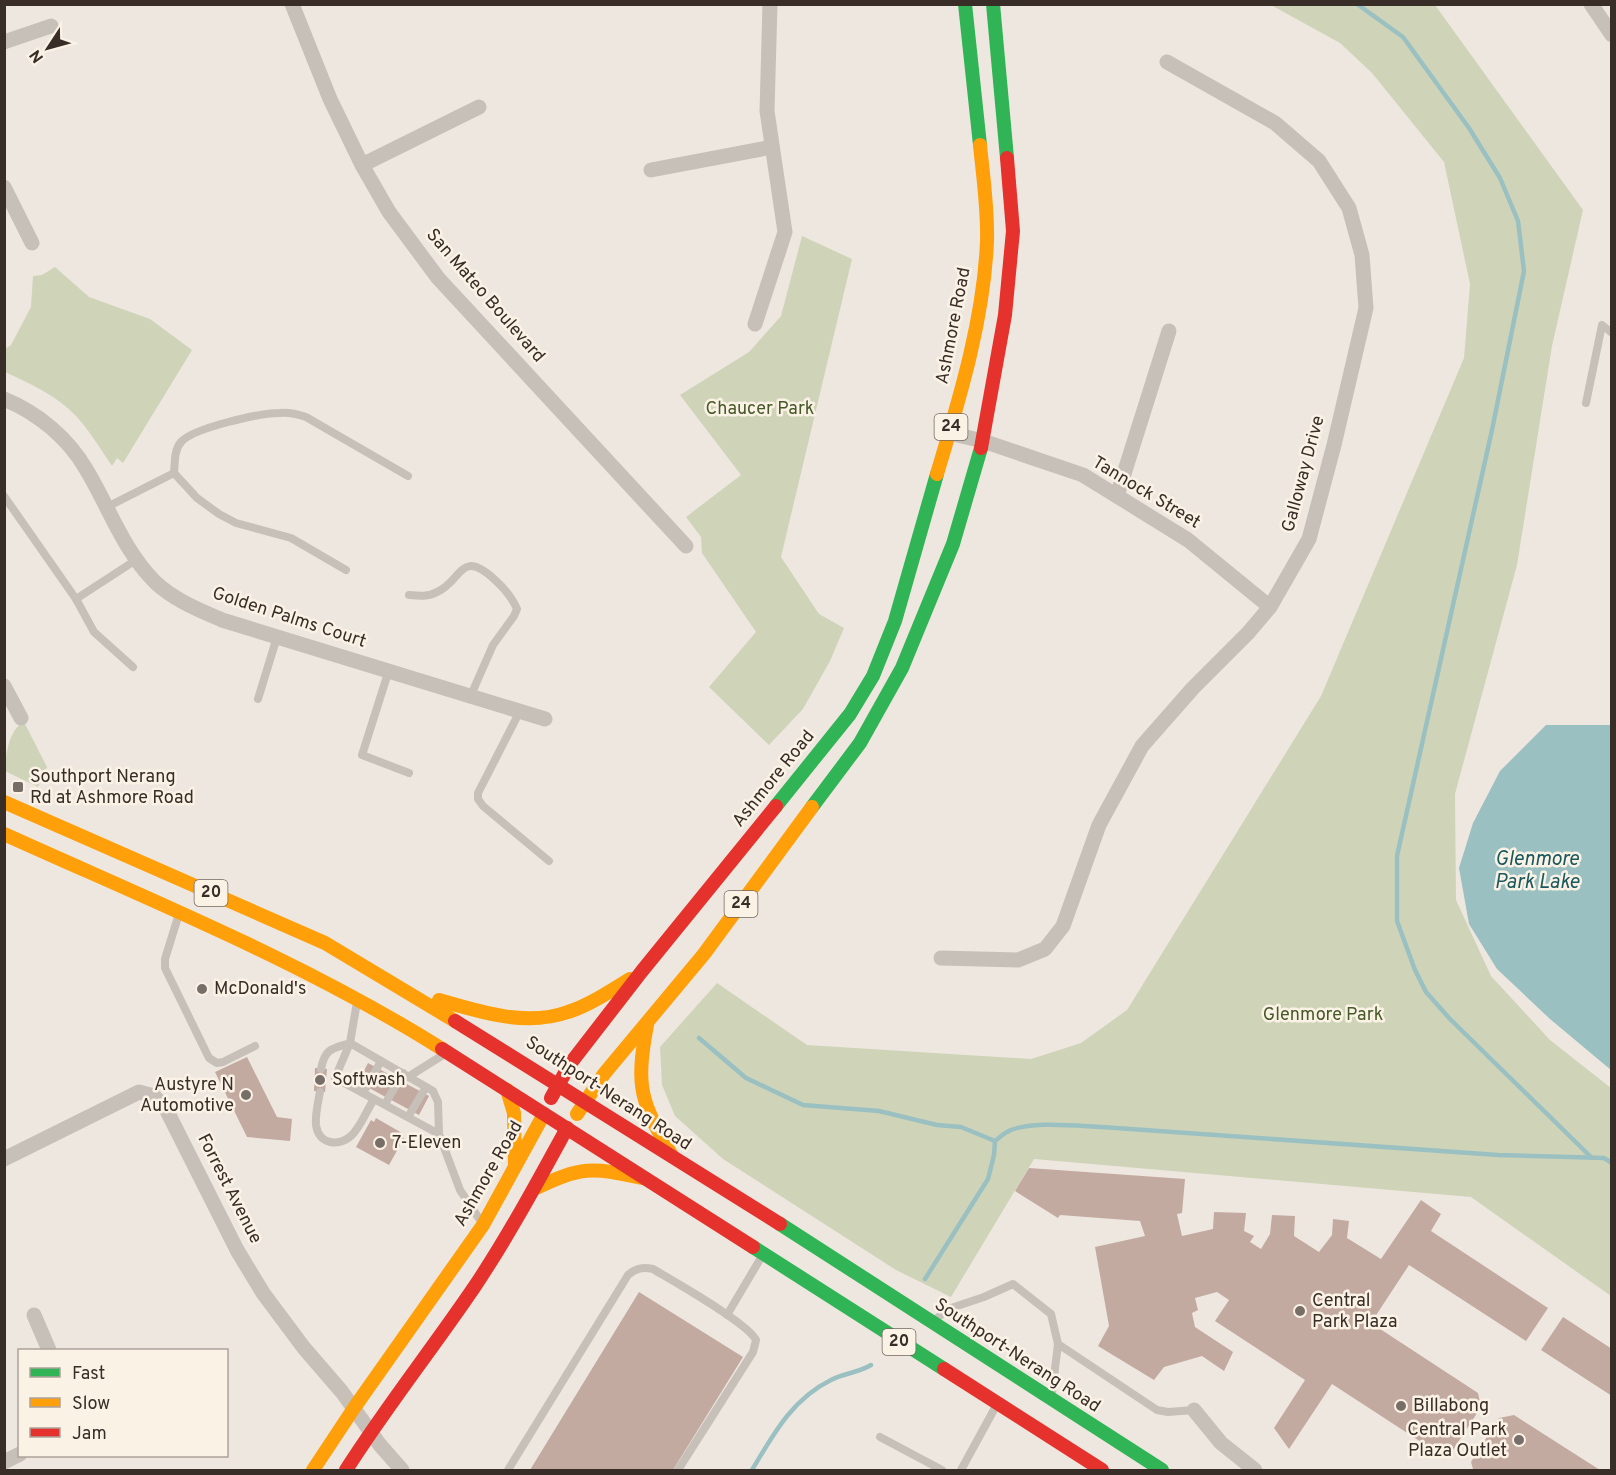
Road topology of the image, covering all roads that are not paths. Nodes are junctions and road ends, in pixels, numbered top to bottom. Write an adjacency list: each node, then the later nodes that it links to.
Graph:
1 (292, 4): 12 (street, San Mateo Boulevard)
2 (770, 4): 11 (street)
3 (965, 4): 21 (main road, Ashmore Road / 24)
4 (993, 4): 22 (main road, 24)
5 (1591, 4): 7 (street)
6 (51, 26): 8 (street)
7 (1611, 35)
8 (4, 42)
9 (1167, 62): 33 (street, Galloway Drive)
10 (479, 107): 12 (street)
11 (772, 147): 13 (street); 16 (street)
12 (362, 165): 28 (street, San Mateo Boulevard)
13 (651, 170)
14 (4, 187): 15 (street)
15 (32, 243)
16 (755, 324)
17 (1169, 331): 26 (street)
18 (1611, 333): 20 (lane)
19 (4, 399): 27 (street, Golden Palms Court)
20 (1586, 403)
21 (950, 433): 22 (street, Tannock Street); 49 (main road, Ashmore Road / 24)
22 (983, 441): 26 (street, Tannock Street); 52 (main road, 24)
23 (174, 473): 24 (lane); 27 (lane); 30 (lane)
24 (408, 476)
25 (4, 496): 32 (lane)
26 (1117, 496): 33 (street, Tannock Street)
27 (107, 507): 29 (street, Golden Palms Court)
28 (686, 546)
29 (136, 560): 32 (lane); 34 (street, Golden Palms Court)
30 (346, 570)
31 (409, 595): 38 (lane)
32 (76, 599): 35 (lane)
33 (1270, 607): 48 (street, Galloway Drive)
34 (277, 637): 36 (street, Golden Palms Court); 39 (lane)
35 (133, 667)
36 (390, 670): 38 (street, Golden Palms Court); 43 (lane)
37 (4, 686): 41 (street)
38 (471, 695): 40 (street, Golden Palms Court)
39 (258, 699)
40 (520, 711): 42 (street, Golden Palms Court); 46 (lane)
41 (21, 718)
42 (545, 718)
43 (409, 773)
44 (4, 802): 50 (main road, Southport-Nerang Road / 20)
45 (4, 834): 47 (main road, 20)
46 (549, 861)
47 (179, 913): 51 (main road, 20); 54 (lane)
48 (941, 958)
49 (642, 971): 50 (main road); 59 (main road, Ashmore Road / 24)
50 (413, 994): 59 (main road, Southport-Nerang Road / 20)
51 (358, 999): 53 (lane); 55 (main road, 20)
52 (647, 1023): 65 (main road, 24); 71 (main road)
53 (350, 1043): 56 (lane); 57 (lane); 63 (lane)
54 (255, 1046)
55 (447, 1052): 58 (lane); 61 (main road, 20)
56 (381, 1061): 58 (lane); 63 (lane)
57 (321, 1069)
58 (406, 1075): 60 (lane); 66 (lane)
59 (559, 1083): 65 (main road, Southport-Nerang Road / 20); 67 (main road, Ashmore Road / 24)
60 (426, 1087): 68 (lane); 70 (lane)
61 (507, 1090): 67 (main road, 20); 73 (main road)
62 (320, 1092): 64 (lane)
63 (363, 1092): 64 (lane)
64 (374, 1099): 66 (lane)
65 (585, 1101): 69 (main road, 24); 71 (main road, Southport-Nerang Road / 20)
66 (385, 1104): 68 (lane)
67 (544, 1114): 69 (main road, 20); 73 (main road, Ashmore Road)
68 (408, 1117): 70 (lane)
69 (567, 1128): 74 (main road, 20); 75 (main road)
70 (439, 1134): 76 (lane)
71 (673, 1157): 80 (main road, Southport-Nerang Road / 20)
72 (5, 1158): 85 (street, Forrest Avenue)
73 (515, 1167): 76 (main road, Ashmore Road)
74 (646, 1178): 75 (main road); 77 (main road, 20)
75 (534, 1189): 87 (main road)
76 (483, 1225): 85 (main road, Ashmore Road)
77 (763, 1254): 79 (lane); 84 (main road, 20)
78 (34, 1315): 82 (street)
79 (727, 1315): 94 (lane); 95 (lane)
80 (931, 1322): 81 (lane); 83 (main road, Southport-Nerang Road / 20)
81 (1058, 1344): 83 (lane); 86 (lane)
82 (49, 1349)
83 (1050, 1400): 99 (main road, Southport-Nerang Road / 20)
84 (996, 1404): 97 (lane); 98 (main road, 20)
85 (354, 1408): 87 (street, Forrest Avenue); 91 (main road, Ashmore Road)
86 (1194, 1410): 100 (street)
87 (370, 1431): 92 (main road); 93 (street, Forrest Avenue)
88 (880, 1437): 96 (lane)
89 (18, 1455): 90 (street)
90 (4, 1462)
91 (314, 1470)
92 (346, 1470)
93 (402, 1470)
94 (508, 1470)
95 (678, 1470)
96 (942, 1470)
97 (961, 1470)
98 (1102, 1470)
99 (1162, 1470)
100 (1256, 1470)

